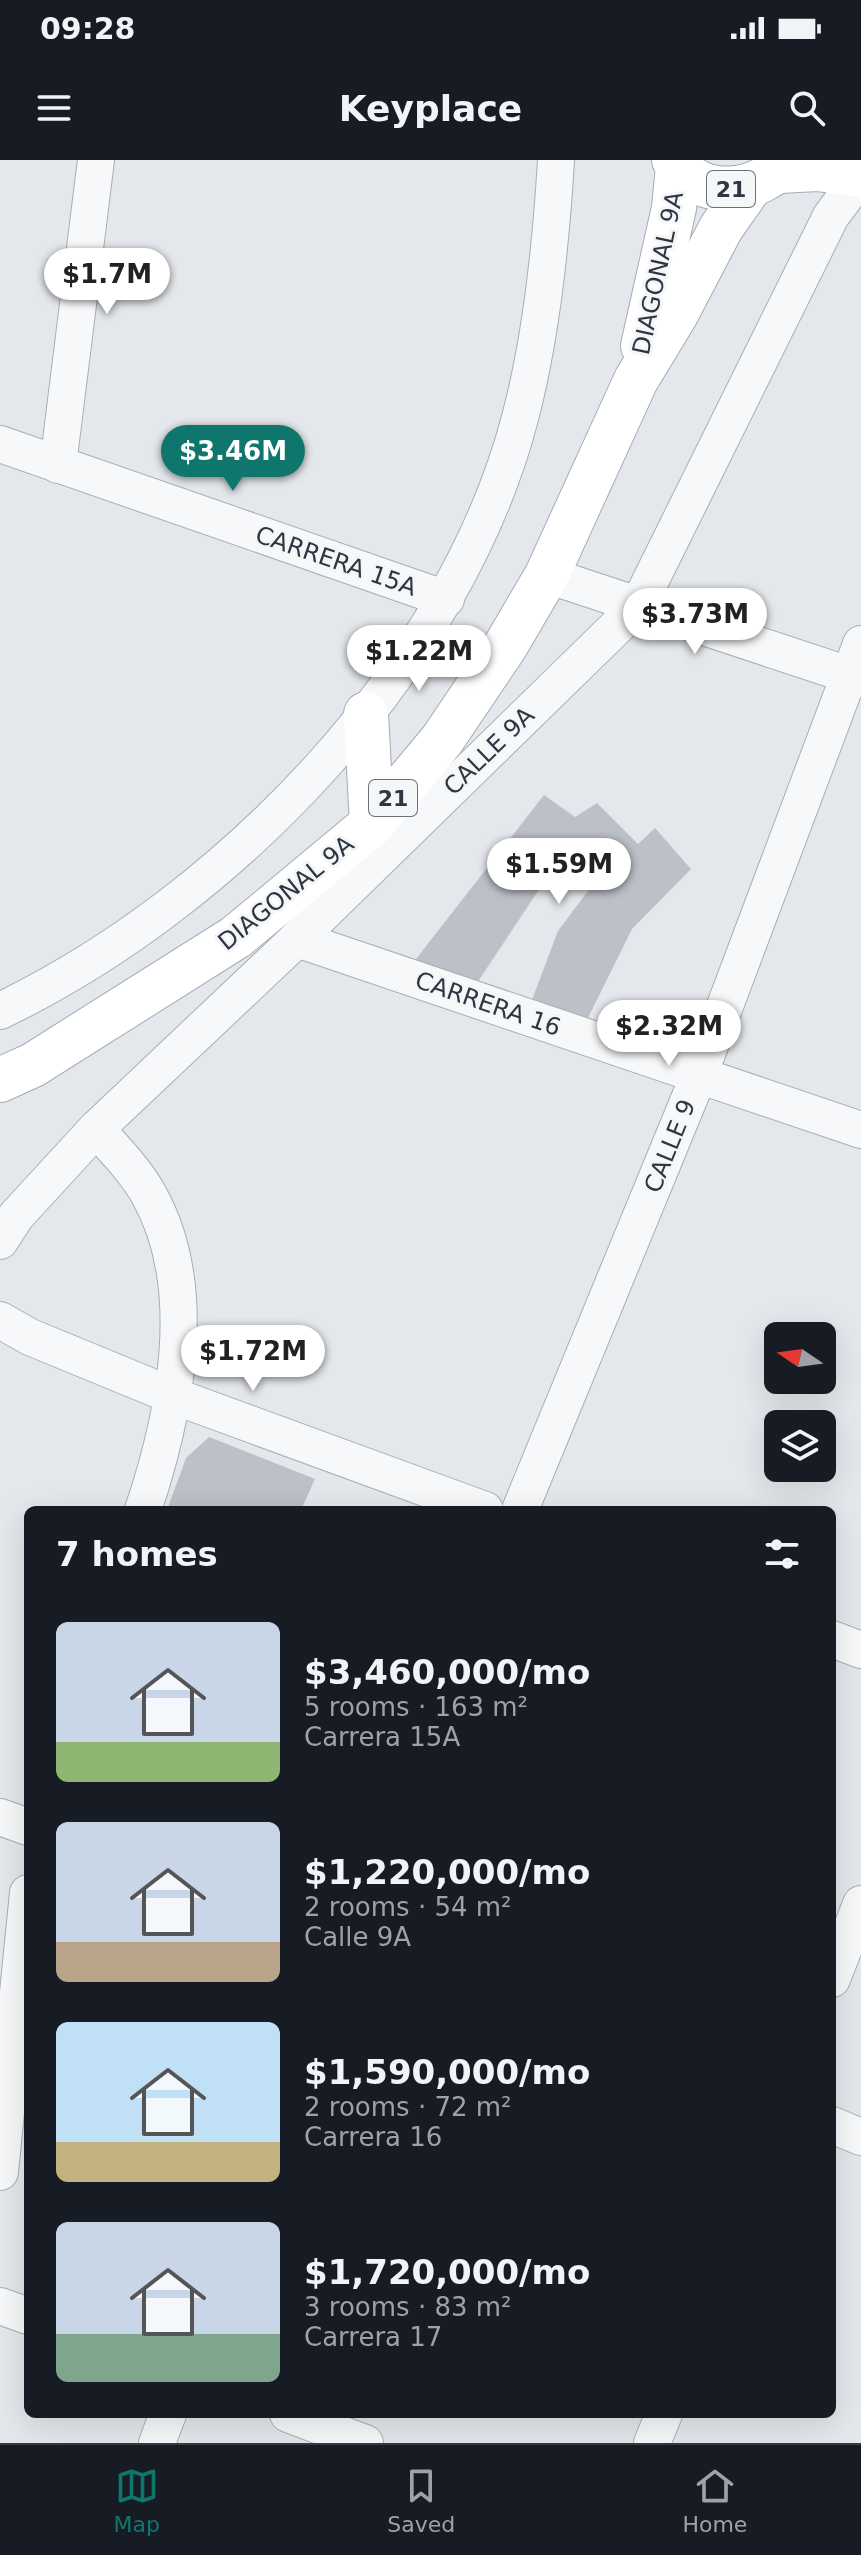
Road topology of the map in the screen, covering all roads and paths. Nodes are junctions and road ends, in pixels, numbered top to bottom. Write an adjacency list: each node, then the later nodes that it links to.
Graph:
1 (96, 160): 8 (street)
2 (676, 163): 4 (main road, 21); 6 (main road, DIAGONAL 9A / 21)
3 (560, 169): 10 (street)
4 (772, 173): 5 (main road, 21); 6 (main road, DIAGONAL 9A / 21)
5 (861, 175): 11 (street, CALLE 9A)
6 (636, 380): 9 (main road, DIAGONAL 9A / 21)
7 (0, 444): 8 (street, CARRERA 15A)
8 (58, 465): 10 (street, CARRERA 15A)
9 (547, 575): 11 (street); 14 (main road, DIAGONAL 9A / 21)
10 (446, 599): 13 (street)
11 (638, 606): 12 (street); 15 (street, CALLE 9A)
12 (857, 666): 17 (street, CALLE 9)
13 (366, 714): 14 (main road); 16 (street)
14 (372, 824): 18 (main road, DIAGONAL 9A / 21)
15 (297, 939): 17 (street, CARRERA 16); 19 (street, CALLE 9A)
16 (0, 1011)
17 (699, 1075): 20 (street, CARRERA 16); 26 (street, CALLE 9)
18 (0, 1080)
19 (96, 1129): 21 (street, CALLE 9A); 23 (street)
20 (861, 1130)
21 (0, 1241)
22 (0, 1320): 23 (street)
23 (171, 1395): 24 (street); 25 (street)
24 (144, 1506)
25 (474, 1506)
26 (522, 1506)
27 (836, 1641): 28 (street)
28 (861, 1650)
29 (0, 1817): 30 (street)
30 (24, 1826)
31 (861, 1904): 33 (street)
32 (24, 1933): 36 (street)
33 (836, 1969)
34 (836, 2127): 35 (street)
35 (861, 2137)
36 (0, 2172)
37 (0, 2306): 38 (street)
38 (24, 2315)
39 (166, 2418): 42 (street)
40 (299, 2418): 43 (street)
41 (662, 2418): 44 (street)
42 (157, 2443)
43 (365, 2443)
44 (652, 2443)

